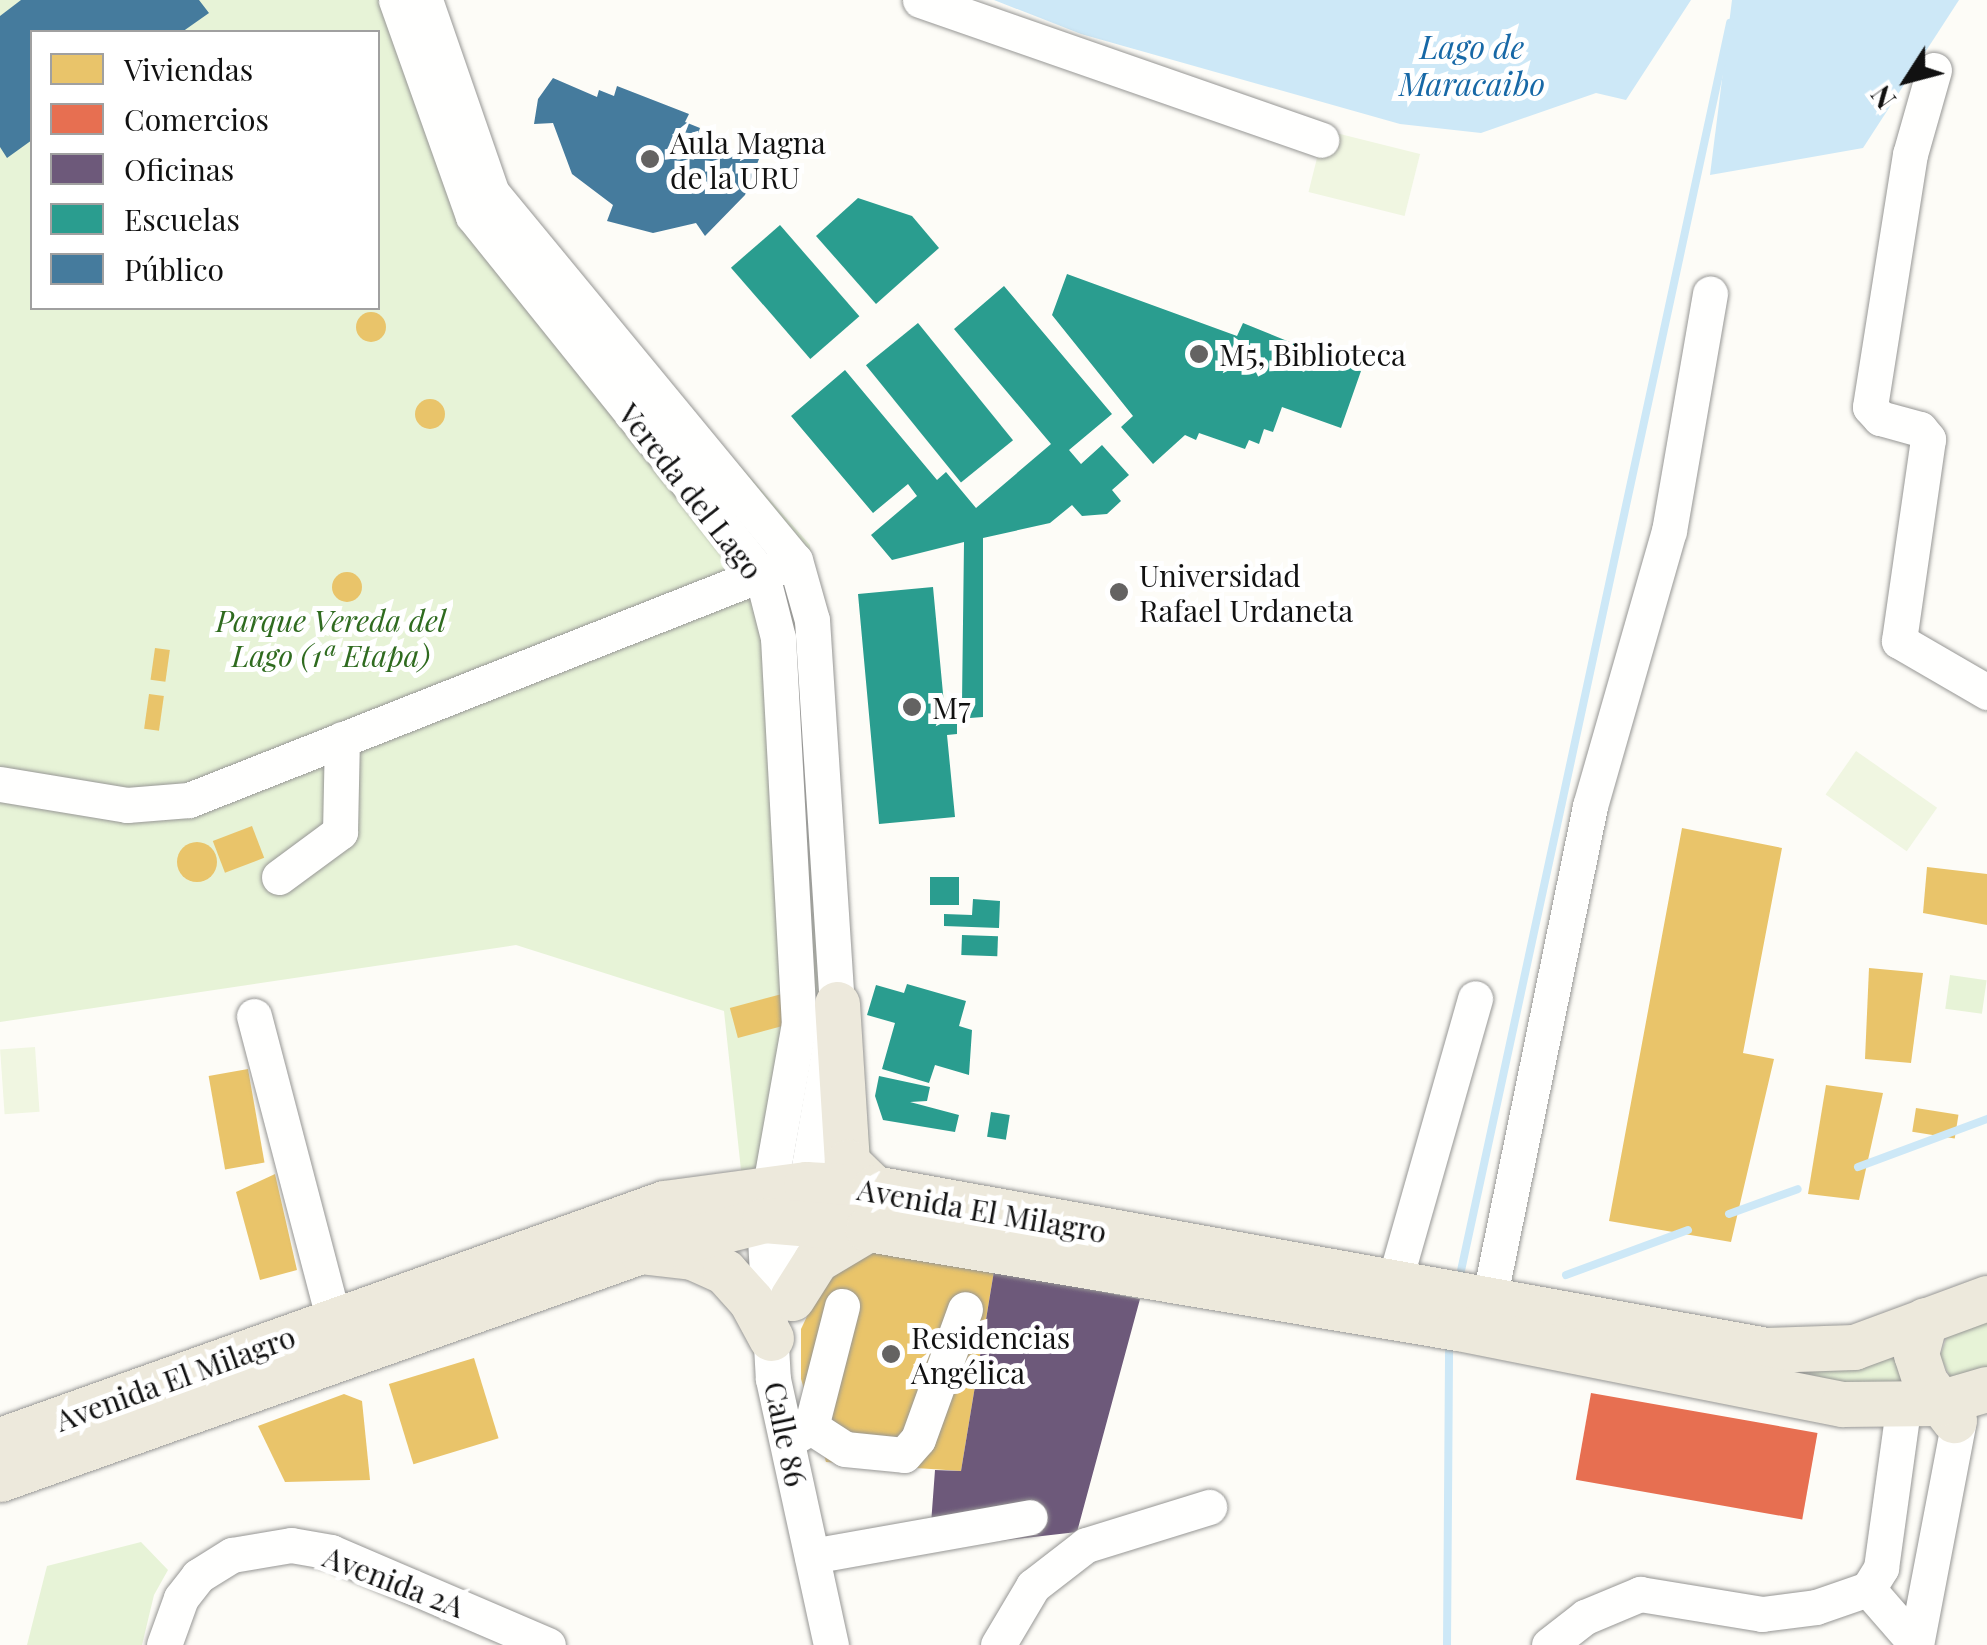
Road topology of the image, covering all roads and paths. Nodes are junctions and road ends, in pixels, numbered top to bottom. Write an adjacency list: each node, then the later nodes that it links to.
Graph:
1 (396, 0): 8 (street, Vereda del Lago)
2 (425, 0): 7 (street, Vereda del Lago)
3 (920, 0): 5 (street)
4 (1934, 70): 9 (street)
5 (1322, 140)
6 (1710, 294): 22 (street)
7 (795, 560): 8 (street); 14 (street, Vereda del Lago)
8 (762, 575): 10 (street); 16 (street, Vereda del Lago)
9 (1987, 692)
10 (342, 739): 11 (street); 12 (street)
11 (0, 784)
12 (279, 878)
13 (1476, 998): 19 (street)
14 (837, 1004): 16 (street, Vereda del Lago); 17 (main road)
15 (254, 1016): 26 (street)
16 (784, 1203): 17 (main road, Avenida El Milagro); 18 (main road, Avenida El Milagro); 20 (street); 26 (main road, Avenida El Milagro); 27 (street, Calle 86)
17 (871, 1208): 19 (main road, Avenida El Milagro); 20 (main road); 29 (main road, Avenida El Milagro)
18 (641, 1251): 27 (main road); 32 (main road, Avenida El Milagro)
19 (1394, 1283): 22 (main road, Avenida El Milagro)
20 (792, 1298): 30 (street)
21 (1987, 1298): 25 (main road, Avenida El Milagro)
22 (1489, 1300): 25 (main road, Avenida El Milagro)
23 (842, 1306): 30 (street)
24 (966, 1309): 30 (street)
25 (1925, 1320): 29 (main road)
26 (334, 1321): 31 (main road, Avenida El Milagro)
27 (771, 1338): 35 (street, Calle 86)
28 (1987, 1389): 29 (main road, Avenida El Milagro)
29 (1946, 1418): 36 (street); 42 (street)
30 (804, 1431): 35 (street)
31 (0, 1440)
32 (0, 1480)
33 (1209, 1507): 40 (street)
34 (1030, 1518): 35 (street)
35 (810, 1544): 39 (street, Calle 86)
36 (1868, 1589): 41 (street); 42 (street)
37 (164, 1645): 38 (street, Avenida 2A)
38 (548, 1645)
39 (831, 1645)
40 (998, 1645)
41 (1549, 1645)
42 (1916, 1645)

